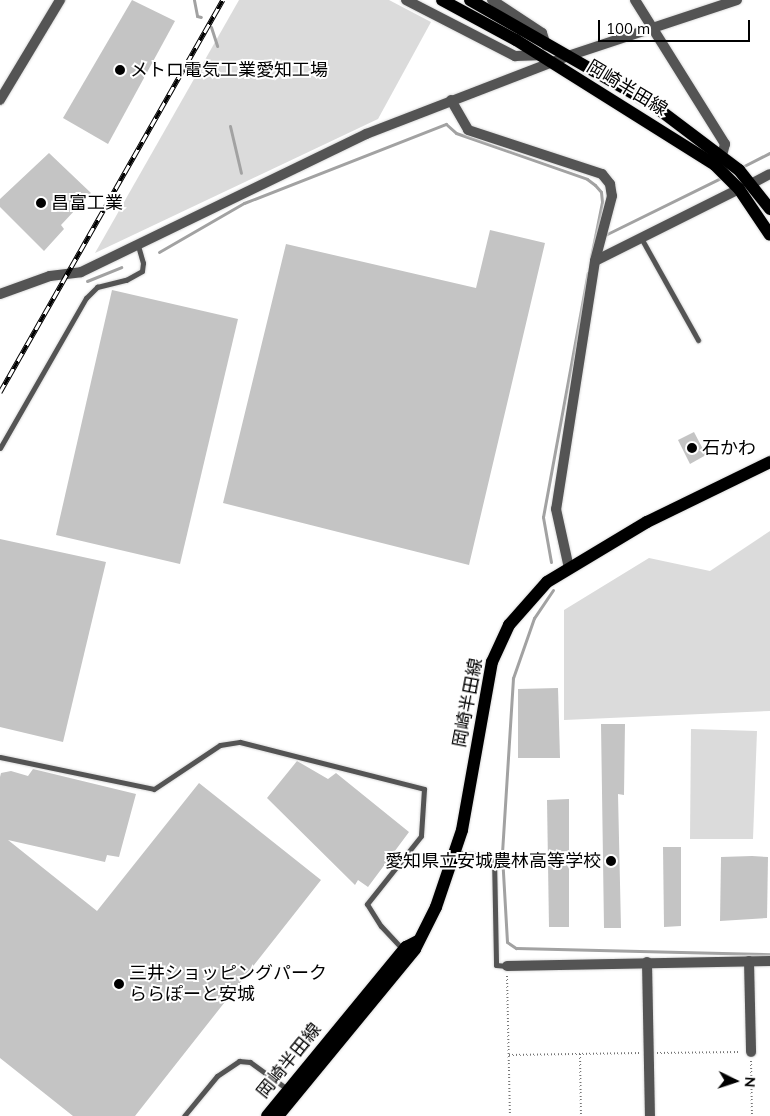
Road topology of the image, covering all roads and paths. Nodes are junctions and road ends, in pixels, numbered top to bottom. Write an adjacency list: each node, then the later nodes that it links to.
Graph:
1 (60, 0): 13 (street)
2 (406, 0): 10 (street)
3 (442, 0): 10 (main road, 岡崎半田線)
4 (470, 0): 9 (main road, 岡崎半田線)
5 (492, 0): 9 (street)
6 (634, 0): 8 (street)
7 (737, 0): 8 (street)
8 (653, 30): 11 (street); 15 (street)
9 (546, 45): 11 (main road, 岡崎半田線)
10 (538, 55): 12 (main road, 岡崎半田線)
11 (568, 56): 12 (street); 15 (main road, 岡崎半田線)
12 (553, 63): 14 (street); 18 (main road, 岡崎半田線)
13 (0, 100)
14 (452, 100): 22 (street); 23 (street)
15 (722, 154): 17 (main road, 岡崎半田線)
16 (770, 174): 17 (street)
17 (751, 184): 19 (main road, 岡崎半田線)
18 (739, 189): 20 (main road, 岡崎半田線); 21 (street)
19 (770, 209)
20 (770, 234)
21 (641, 237): 23 (street); 25 (lane)
22 (138, 246): 24 (street); 26 (lane)
23 (595, 261): 28 (street)
24 (0, 294)
25 (698, 340)
26 (0, 448)
27 (770, 462): 28 (main road, 岡崎半田線)
28 (569, 568): 30 (main road, 岡崎半田線)
29 (0, 757): 32 (lane)
30 (456, 853): 31 (main road, 岡崎半田線); 36 (lane)
31 (418, 941): 32 (main road, 岡崎半田線); 41 (main road, 岡崎半田線)
32 (403, 950): 41 (main road, 岡崎半田線)
33 (749, 961): 34 (street); 35 (street); 37 (street)
34 (770, 961)
35 (647, 962): 36 (street); 38 (street)
36 (507, 966): 40 (path)
37 (751, 1052): 38 (path); 48 (path)
38 (649, 1053): 39 (path); 47 (street)
39 (580, 1054): 40 (path); 46 (path)
40 (509, 1055): 45 (path)
41 (292, 1093): 42 (lane); 43 (main road, 岡崎半田線); 44 (main road, 岡崎半田線)
42 (184, 1116)
43 (267, 1116)
44 (278, 1116)
45 (510, 1116)
46 (581, 1116)
47 (650, 1116)
48 (752, 1116)

